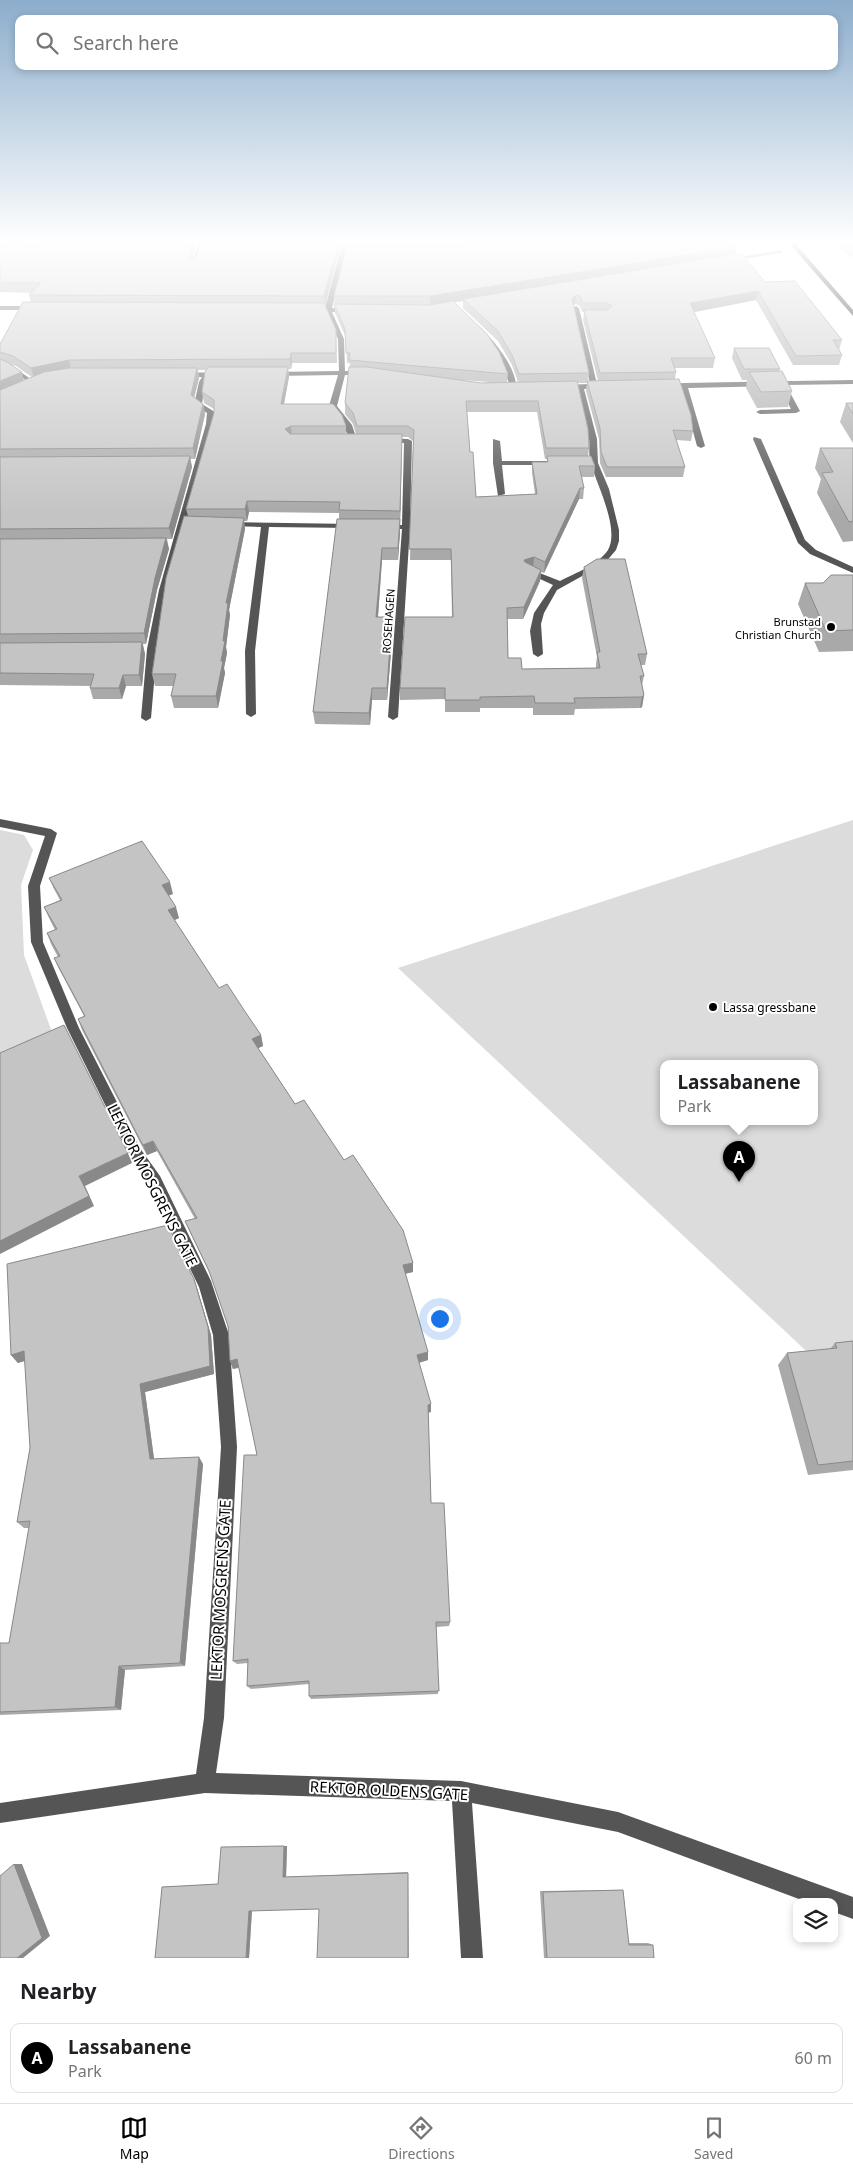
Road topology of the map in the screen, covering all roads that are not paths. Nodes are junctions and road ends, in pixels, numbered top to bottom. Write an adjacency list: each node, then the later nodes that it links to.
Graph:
1 (338, 332): 5 (street)
2 (482, 332): 21 (street)
3 (583, 332): 16 (street)
4 (0, 364): 14 (street)
5 (342, 373): 6 (street); 9 (street); 25 (street)
6 (368, 373)
7 (170, 374): 10 (street)
8 (235, 374): 10 (street)
9 (264, 374)
10 (206, 375): 30 (street)
11 (853, 382): 12 (street)
12 (782, 384): 13 (street); 23 (street)
13 (684, 385): 18 (street); 28 (street)
14 (23, 386)
15 (580, 386): 16 (street); 19 (street); 34 (street)
16 (594, 386): 17 (street)
17 (614, 386)
18 (654, 386)
19 (552, 387)
20 (506, 388): 21 (street)
21 (514, 388): 22 (street)
22 (523, 388)
23 (760, 412)
24 (757, 439): 43 (street)
25 (362, 440)
26 (372, 440): 40 (street, ROSEHAGEN)
27 (496, 441): 31 (street)
28 (701, 446)
29 (188, 463): 30 (street)
30 (198, 463): 42 (street)
31 (496, 463): 32 (street); 35 (street)
32 (555, 463)
33 (584, 463): 34 (street)
34 (594, 463): 45 (street)
35 (501, 494)
36 (220, 524): 37 (street)
37 (265, 525): 38 (street); 47 (street)
38 (367, 527)
39 (377, 527): 40 (street)
40 (406, 527): 48 (street, ROSEHAGEN)
41 (166, 544): 42 (street)
42 (176, 544): 49 (street)
43 (853, 570)
44 (530, 572): 45 (street)
45 (559, 584): 46 (street)
46 (538, 654)
47 (251, 714)
48 (394, 717)
49 (146, 718)
50 (0, 824): 51 (street, LEKTOR MOSGRENS GATE)
51 (205, 1783): 52 (street, REKTOR OLDENS GATE); 53 (street, REKTOR OLDENS GATE)
52 (461, 1791): 54 (street, REKTOR OLDENS GATE); 55 (street)
53 (0, 1813)
54 (853, 1908)
55 (472, 1958)

